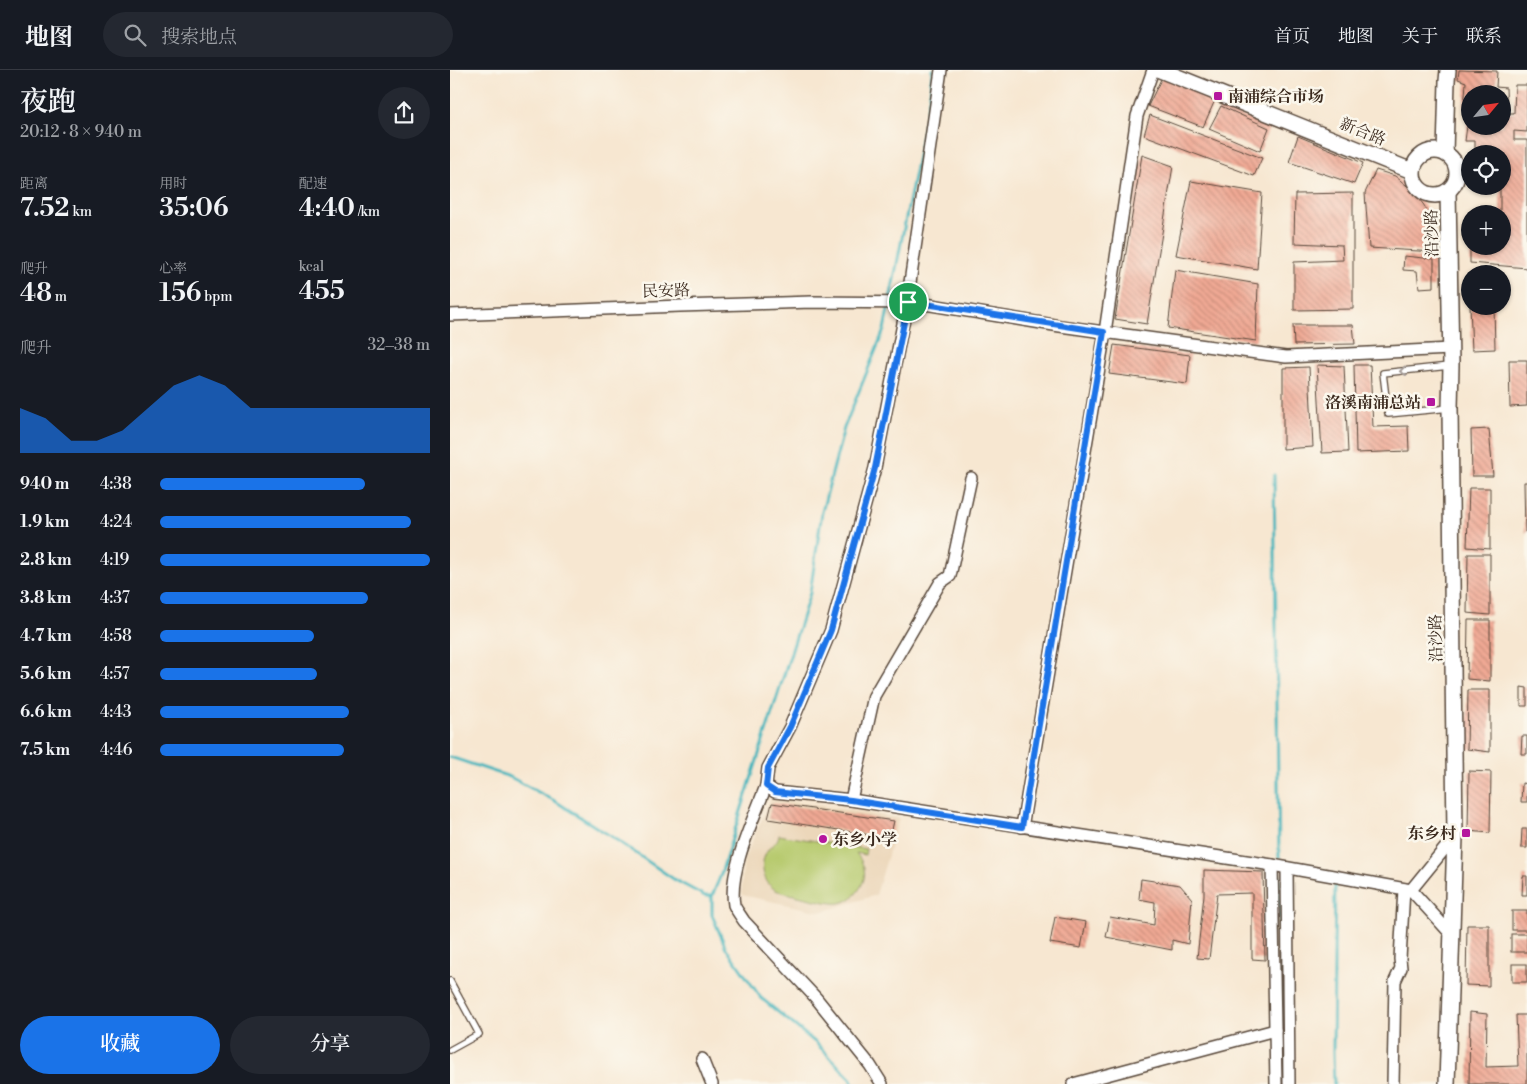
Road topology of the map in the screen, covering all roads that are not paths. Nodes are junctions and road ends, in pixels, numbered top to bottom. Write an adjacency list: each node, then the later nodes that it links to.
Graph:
1 (941, 70): 8 (street)
2 (1154, 70): 10 (street)
3 (1160, 70): 6 (street, 新合路)
4 (1448, 70): 5 (street)
5 (1445, 153): 6 (street); 7 (street)
6 (1412, 171): 7 (street)
7 (1448, 191): 11 (street, 沿沙路)
8 (908, 302): 9 (street, 民安路); 10 (street, 民安路); 15 (street)
9 (450, 315)
10 (1104, 332): 11 (street, 民安路); 17 (street)
11 (1451, 349): 12 (street, 沿沙路)
12 (1451, 365): 13 (street, 沿沙路); 13 (lane, one-way to 13)
13 (1450, 408): 18 (street, 沿沙路)
14 (971, 478): 16 (street)
15 (766, 786): 16 (street); 28 (street)
16 (851, 800): 17 (street)
17 (1022, 827): 19 (street)
18 (1455, 836): 21 (street); 22 (street, 沿沙路)
19 (1272, 865): 20 (street); 24 (street)
20 (1287, 868): 21 (street); 31 (street)
21 (1408, 890): 22 (street); 32 (street)
22 (1452, 934): 33 (street, 沿沙路)
23 (450, 981): 25 (lane)
24 (1275, 1030): 29 (street); 30 (street)
25 (450, 1050)
26 (702, 1059): 27 (street)
27 (712, 1084)
28 (882, 1084)
29 (1074, 1084)
30 (1276, 1084)
31 (1289, 1084)
32 (1393, 1084)
33 (1447, 1084)

